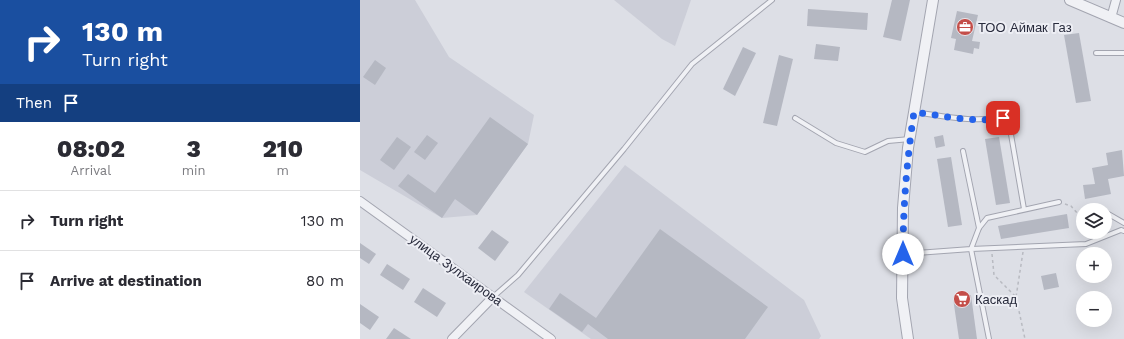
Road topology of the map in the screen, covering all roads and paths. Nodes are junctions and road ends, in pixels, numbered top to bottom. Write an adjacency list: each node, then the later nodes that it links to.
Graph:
1 (772, 0): 26 (lane)
2 (933, 0): 10 (street)
3 (1070, 0): 5 (street)
4 (1116, 0): 6 (street)
5 (1086, 3): 6 (street)
6 (1111, 18): 7 (street)
7 (1124, 23)
8 (1124, 52): 9 (lane)
9 (1096, 53)
10 (914, 112): 12 (street); 16 (lane)
11 (795, 118): 12 (lane)
12 (910, 139): 25 (street)
13 (963, 151): 20 (lane)
14 (360, 201): 26 (street, улица Зулхаирова)
15 (1059, 202): 16 (lane); 17 (path)
16 (1024, 209): 20 (lane)
17 (1076, 212)
18 (1112, 216): 19 (lane)
19 (1124, 224): 21 (lane)
20 (979, 228): 24 (lane)
21 (1123, 231): 22 (lane)
22 (1024, 247): 23 (lane); 27 (path)
23 (992, 248): 24 (lane); 27 (path)
24 (972, 249): 25 (lane); 31 (lane)
25 (903, 254): 30 (street)
26 (493, 297): 28 (street); 29 (street, улица Зулхаирова)
27 (1016, 297): 32 (path)
28 (452, 339)
29 (551, 339)
30 (908, 339)
31 (989, 339)
32 (1025, 339)

